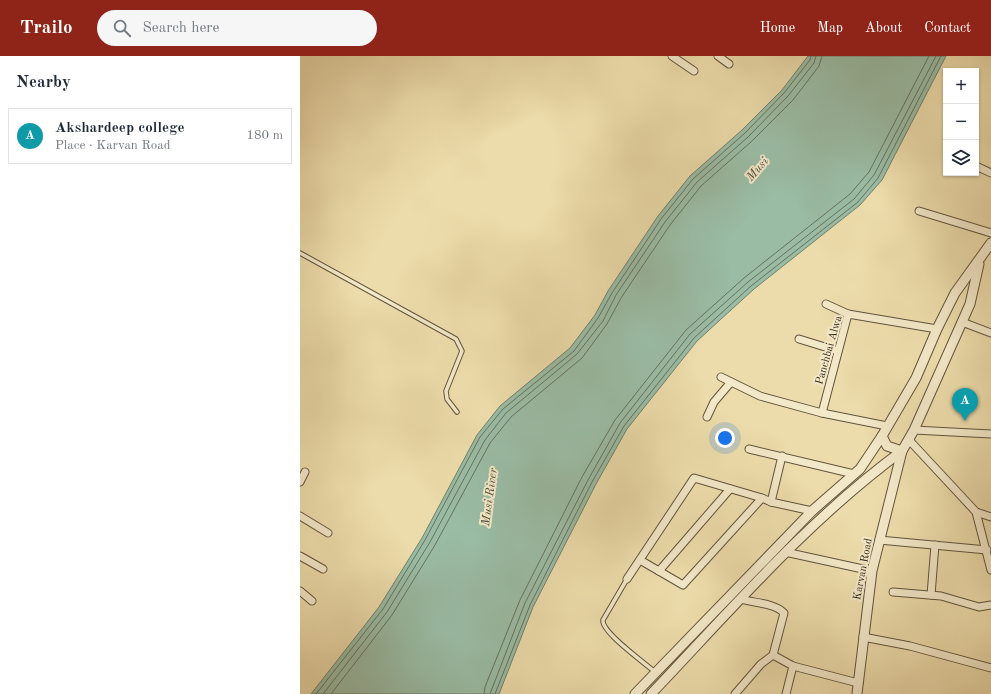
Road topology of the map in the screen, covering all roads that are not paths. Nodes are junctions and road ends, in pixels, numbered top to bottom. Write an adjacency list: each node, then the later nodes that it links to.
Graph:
1 (672, 56): 4 (street)
2 (718, 56): 3 (street)
3 (729, 64)
4 (694, 71)
5 (979, 167): 6 (street)
6 (991, 173)
7 (919, 211): 8 (street)
8 (991, 233)
9 (991, 243): 11 (street, Karvan Road)
10 (300, 253): 21 (lane)
11 (978, 263): 14 (street, Karvan Road); 15 (street, Karvan Road)
12 (826, 304): 13 (street)
13 (848, 314): 15 (street, Panchbai Alwa); 18 (street, Panchbai Alwa)
14 (962, 322): 16 (street); 25 (street, Karvan Road)
15 (937, 329): 24 (street, Karvan Road)
16 (991, 333)
17 (799, 339): 18 (street)
18 (838, 351): 22 (street, Panchbai Alwa)
19 (721, 377): 20 (street)
20 (731, 382): 22 (street); 23 (street)
21 (457, 412)
22 (822, 413): 24 (street)
23 (707, 417)
24 (887, 426): 27 (street, Karvan Road)
25 (914, 430): 26 (street); 28 (street, Karvan Road)
26 (991, 434)
27 (882, 436): 30 (street); 33 (street, Karvan Road)
28 (909, 440): 30 (street, Karvan Road); 39 (street)
29 (749, 448): 31 (street)
30 (902, 451): 43 (street, Karvan Road); 46 (street)
31 (782, 456): 33 (street); 37 (street)
32 (305, 472): 34 (street)
33 (854, 474): 38 (street, Karvan Road)
34 (300, 482)
35 (730, 489): 36 (street); 48 (street); 51 (street)
36 (762, 498): 37 (street); 51 (street)
37 (771, 502): 38 (street)
38 (812, 511): 64 (street, Karvan Road)
39 (976, 512): 41 (street); 45 (street)
40 (300, 516): 42 (street)
41 (991, 517)
42 (328, 533)
43 (879, 540): 44 (street); 52 (street, Karvan Road)
44 (935, 545): 45 (street); 56 (street)
45 (987, 550): 50 (street)
46 (785, 552): 52 (street); 57 (street)
47 (300, 556): 49 (street)
48 (640, 560): 51 (street); 53 (street)
49 (323, 569)
50 (991, 570)
51 (659, 571)
52 (872, 571): 60 (street, Karvan Road)
53 (627, 579): 64 (lane)
54 (300, 591): 58 (street)
55 (893, 592): 56 (street)
56 (931, 595): 59 (street)
57 (741, 599): 61 (street); 67 (street)
58 (312, 601)
59 (991, 605)
60 (863, 636): 63 (street); 65 (street, Karvan Road)
61 (774, 655): 62 (street); 68 (street)
62 (793, 666): 65 (street); 69 (street)
63 (991, 668)
64 (656, 672): 66 (street, Karvan Road)
65 (858, 683): 70 (street, Karvan Road)
66 (635, 694)
67 (651, 694)
68 (735, 694)
69 (786, 694)
70 (857, 694)

